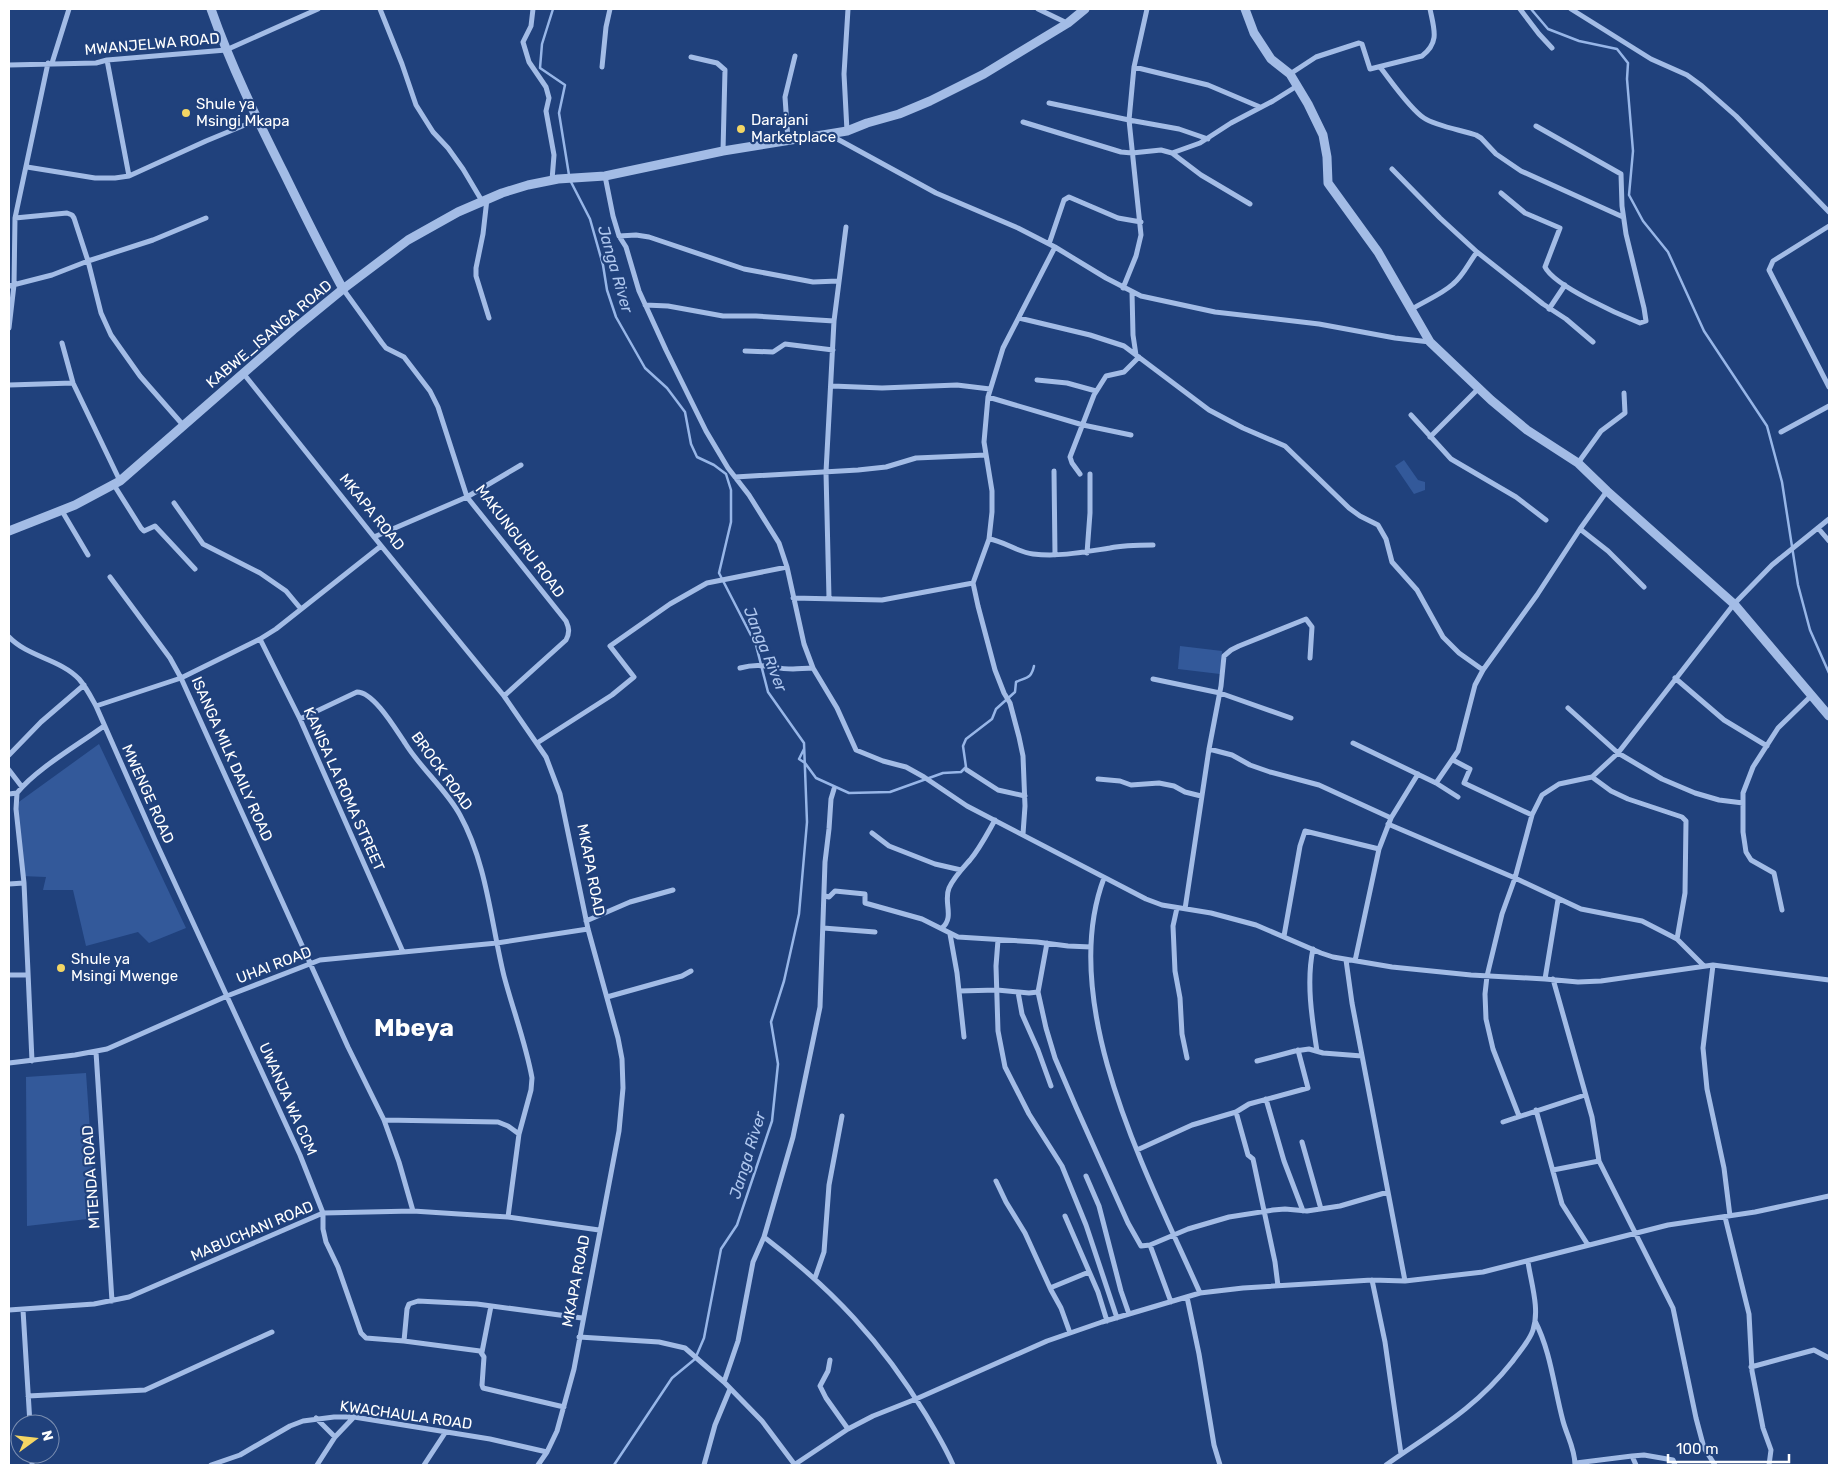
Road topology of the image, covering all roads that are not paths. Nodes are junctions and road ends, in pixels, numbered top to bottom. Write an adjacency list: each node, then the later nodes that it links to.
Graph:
1 (69, 9): 21 (street)
2 (211, 9): 17 (street)
3 (318, 9): 17 (street, MWANJELWA ROAD)
4 (380, 9): 47 (street)
5 (533, 9): 45 (street)
6 (610, 9): 23 (street)
7 (848, 9): 34 (street)
8 (1038, 9): 15 (street)
9 (1085, 9): 15 (street, KABWE_ISANGA ROAD)
10 (1147, 9): 24 (street)
11 (1244, 9): 26 (street)
12 (1430, 9): 25 (street)
13 (1520, 9): 16 (street)
14 (1571, 9): 49 (street)
15 (1068, 23): 34 (street, KABWE_ISANGA ROAD)
16 (1552, 48)
17 (226, 50): 20 (street, MWANJELWA ROAD); 30 (street)
18 (795, 56): 37 (street)
19 (692, 57): 38 (street)
20 (107, 60): 21 (street, MWANJELWA ROAD); 43 (street)
21 (50, 63): 22 (street, MWANJELWA ROAD); 41 (street)
22 (9, 65)
23 (602, 67)
24 (1134, 67): 29 (street); 31 (street)
25 (1380, 67): 26 (street); 50 (street)
26 (1290, 74): 27 (street)
27 (1297, 86): 29 (street); 68 (street)
28 (1049, 103): 31 (street)
29 (1260, 107): 36 (street)
30 (257, 120): 43 (street); 65 (street)
31 (1129, 120): 36 (street); 40 (street)
32 (1023, 122): 40 (street)
33 (1536, 126): 50 (street)
34 (847, 131): 35 (street, KABWE_ISANGA ROAD)
35 (827, 133): 37 (street, KABWE_ISANGA ROAD); 57 (street)
36 (1208, 138): 39 (street)
37 (788, 140): 38 (street, KABWE_ISANGA ROAD)
38 (723, 151): 44 (street, KABWE_ISANGA ROAD)
39 (1172, 152): 40 (street); 48 (street)
40 (1132, 153): 53 (street)
41 (26, 167): 43 (street); 51 (street)
42 (1392, 169): 59 (street)
43 (129, 176)
44 (605, 176): 45 (street, KABWE_ISANGA ROAD); 56 (street)
45 (555, 180): 47 (street, KABWE_ISANGA ROAD)
46 (1501, 193): 62 (street)
47 (484, 200): 65 (street, KABWE_ISANGA ROAD); 70 (street)
48 (1250, 204)
49 (1829, 212)
50 (1623, 217): 62 (street)
51 (15, 218): 60 (street); 63 (street)
52 (206, 218): 60 (street)
53 (1141, 222): 57 (street); 64 (street)
54 (1829, 226): 85 (street)
55 (846, 227): 61 (street)
56 (619, 236): 61 (street); 67 (street)
57 (1049, 244): 58 (street)
58 (1055, 248): 64 (street); 71 (street)
59 (1477, 252): 68 (street); 69 (street)
60 (88, 260): 63 (street); 93 (street)
61 (838, 281): 72 (street)
62 (1565, 285): 69 (street)
63 (11, 286): 73 (street)
64 (1123, 288): 66 (street)
65 (343, 289): 80 (street, KABWE_ISANGA ROAD); 108 (street, MAKUNGURU ROAD)
66 (1132, 292): 74 (street); 79 (street)
67 (645, 305): 72 (street); 105 (street)
68 (1412, 309): 74 (street)
69 (1549, 309): 75 (street)
70 (489, 318)
71 (1019, 318): 79 (street); 86 (street)
72 (834, 321): 77 (street)
73 (9, 328)
74 (1430, 342): 87 (street)
75 (1593, 342)
76 (62, 343): 82 (street)
77 (833, 350): 78 (street); 84 (street)
78 (745, 351)
79 (1137, 356): 88 (street); 138 (street)
80 (243, 373): 93 (street, KABWE_ISANGA ROAD); 116 (street, MKAPA ROAD)
81 (1037, 380): 88 (street)
82 (73, 383): 83 (street); 106 (street)
83 (9, 385)
84 (832, 386): 86 (street); 102 (street)
85 (1829, 387)
86 (990, 388): 90 (street)
87 (1478, 388): 97 (street); 99 (street)
88 (1096, 390): 94 (street)
89 (1624, 393): 99 (street)
90 (988, 396): 94 (street); 98 (street)
91 (1829, 406): 95 (street)
92 (1411, 415): 97 (street)
93 (183, 425): 106 (street, KABWE_ISANGA ROAD)
94 (1083, 425): 96 (street); 103 (street)
95 (1782, 432)
96 (1132, 434)
97 (1430, 437): 112 (street)
98 (986, 456): 102 (street); 117 (street)
99 (1578, 463): 107 (street)
100 (521, 465): 108 (street)
101 (1054, 471): 123 (street)
102 (826, 472): 105 (street); 130 (street)
103 (1080, 474)
104 (1090, 474): 121 (street)
105 (735, 477): 124 (street)
106 (117, 483): 110 (street, KABWE_ISANGA ROAD); 125 (street)
107 (1607, 491): 114 (street); 131 (street)
108 (467, 497): 116 (street); 145 (street, MAKUNGURU ROAD)
109 (174, 503): 132 (street)
110 (62, 511): 115 (street, KABWE_ISANGA ROAD); 122 (street)
111 (1829, 519): 113 (street)
112 (1546, 520)
113 (1818, 528): 118 (street); 131 (street)
114 (1580, 529): 128 (street); 138 (street)
115 (9, 531)
116 (374, 537): 120 (street, MKAPA ROAD)
117 (989, 539): 123 (street); 127 (street)
118 (1829, 541)
119 (1153, 545): 121 (street)
120 (381, 546): 132 (street); 145 (street, MKAPA ROAD)
121 (1086, 552): 123 (street)
122 (88, 555)
123 (1055, 555)
124 (787, 567): 129 (street); 152 (street)
125 (195, 569)
126 (110, 578): 139 (street, ISANGA MILK DAILY ROAD)
127 (973, 583): 130 (street); 169 (street)
128 (1644, 586)
129 (793, 598): 130 (street); 137 (street)
130 (829, 598)
131 (1734, 604): 140 (street); 144 (street)
132 (301, 608): 134 (street)
133 (9, 637): 142 (street, MWENGE ROAD)
134 (260, 639): 139 (street); 150 (street, KANISA LA ROMA STREET)
135 (1310, 658): 143 (street)
136 (740, 668): 137 (street)
137 (813, 668): 174 (street)
138 (1483, 670): 158 (street)
139 (181, 678): 146 (street); 206 (street, ISANGA MILK DAILY ROAD)
140 (1675, 678): 154 (street); 156 (street)
141 (1153, 679): 143 (street)
142 (84, 685): 146 (street, MWENGE ROAD); 157 (street)
143 (1220, 693): 149 (street); 155 (street)
144 (1813, 695): 148 (street); 154 (street)
145 (504, 696): 152 (street, MKAPA ROAD)
146 (96, 706): 151 (street, MWENGE ROAD)
147 (1568, 708): 156 (street)
148 (1829, 716)
149 (1291, 718)
150 (300, 719): 199 (street, BROCK ROAD); 203 (street, KANISA LA ROMA STREET)
151 (104, 726): 165 (street); 220 (street, MWENGE ROAD)
152 (537, 743): 190 (street, MKAPA ROAD)
153 (1352, 743): 161 (street)
154 (1767, 746): 172 (street)
155 (1209, 750): 170 (street); 175 (street)
156 (1618, 753): 162 (street); 172 (street)
157 (9, 755)
158 (1453, 760): 164 (street); 173 (street)
159 (9, 770): 165 (street)
160 (967, 770): 169 (street)
161 (1418, 774): 164 (street); 175 (street)
162 (1592, 777): 173 (street); 197 (street)
163 (1098, 779): 170 (street)
164 (1436, 783): 171 (street)
165 (22, 787): 168 (street)
166 (834, 789): 185 (street)
167 (9, 794): 168 (street)
168 (17, 794): 182 (street)
169 (1025, 796): 177 (street)
170 (1201, 796): 188 (street)
171 (1458, 797)
172 (1743, 803): 189 (street)
173 (1532, 815): 181 (street)
174 (996, 820): 177 (street); 179 (street)
175 (1390, 821): 178 (street); 181 (street)
176 (872, 833): 179 (street)
177 (1022, 834): 180 (street)
178 (1379, 849): 196 (street); 205 (street)
179 (961, 870): 192 (street)
180 (1104, 878): 187 (street); 201 (street)
181 (1515, 878): 186 (street); 212 (street)
182 (24, 883): 183 (street); 211 (street)
183 (9, 884)
184 (673, 890): 190 (street)
185 (825, 896): 191 (street); 192 (street)
186 (1558, 900): 197 (street); 213 (street)
187 (1177, 908): 188 (street); 227 (street)
188 (1185, 909): 196 (street)
189 (1782, 910)
190 (586, 921): 193 (street, MKAPA ROAD)
191 (824, 928): 194 (street); 260 (street)
192 (942, 928): 195 (street)
193 (588, 929): 199 (street, UHAI ROAD); 221 (street, MKAPA ROAD)
194 (875, 932)
195 (950, 934): 198 (street); 217 (street)
196 (1284, 936): 202 (street)
197 (1677, 939): 208 (street)
198 (998, 940): 200 (street); 216 (street)
199 (497, 943): 203 (street, UHAI ROAD); 240 (street)
200 (1047, 943): 201 (street); 219 (street)
201 (1091, 947): 242 (street)
202 (1313, 949): 204 (street); 224 (street)
203 (403, 952): 206 (street, UHAI ROAD)
204 (1346, 960): 205 (street); 226 (street)
205 (1355, 961): 212 (street)
206 (310, 963): 220 (street, UHAI ROAD); 238 (street, ISANGA MILK DAILY ROAD)
207 (1713, 965): 208 (street); 215 (street); 256 (street)
208 (1704, 966): 214 (street)
209 (691, 971): 221 (street)
210 (9, 975): 211 (street)
211 (27, 975): 228 (street)
212 (1487, 976): 213 (street); 237 (street)
213 (1545, 979): 214 (street)
214 (1553, 980): 232 (street)
215 (1829, 980)
216 (997, 990): 217 (street); 218 (street); 279 (street)
217 (959, 991): 222 (street)
218 (1018, 992): 219 (street); 231 (street)
219 (1038, 992): 262 (street)
220 (227, 996): 225 (street, UHAI ROAD); 253 (street, UWANJA WA CCM)
221 (607, 997): 257 (street, MKAPA ROAD)
222 (964, 1037)
223 (1298, 1050): 224 (street); 229 (street); 233 (street)
224 (1317, 1051): 226 (street)
225 (96, 1052): 228 (street, UHAI ROAD); 272 (street, MTENDA ROAD)
226 (1362, 1056): 247 (street)
227 (1187, 1058)
228 (32, 1061): 230 (street, UHAI ROAD)
229 (1257, 1061)
230 (9, 1063)
231 (1051, 1086)
232 (1586, 1095): 234 (street); 243 (street)
233 (1266, 1098): 235 (street); 252 (street)
234 (1536, 1110): 237 (street); 244 (street)
235 (1236, 1112): 242 (street); 251 (street)
236 (842, 1116): 265 (street)
237 (1519, 1116): 239 (street)
238 (384, 1120): 240 (street); 250 (street, ISANGA MILK DAILY ROAD)
239 (1503, 1122)
240 (519, 1134): 255 (street)
241 (1302, 1142): 249 (street)
242 (1137, 1150): 259 (street)
243 (1598, 1161): 244 (street); 258 (street)
244 (1553, 1170): 261 (street)
245 (1086, 1176): 277 (street)
246 (996, 1180): 269 (street)
247 (1388, 1192): 249 (street); 267 (street)
248 (1829, 1196): 256 (street)
249 (1321, 1209): 252 (street)
250 (413, 1211): 253 (street, MABUCHANI ROAD); 255 (street, MABUCHANI ROAD)
251 (1264, 1211): 252 (street); 259 (street); 268 (street)
252 (1302, 1211)
253 (323, 1213): 272 (street, MABUCHANI ROAD); 285 (street, UWANJA WA CCM)
254 (1065, 1216): 264 (street)
255 (508, 1217): 257 (street, MABUCHANI ROAD)
256 (1728, 1217): 258 (street); 289 (street)
257 (599, 1230): 278 (street, MKAPA ROAD)
258 (1636, 1232): 261 (street); 319 (street)
259 (1174, 1234): 262 (street); 270 (street)
260 (764, 1237): 265 (street); 290 (street)
261 (1588, 1244): 263 (street)
262 (1150, 1245): 273 (street)
263 (1528, 1262): 267 (street); 281 (street)
264 (1089, 1272): 269 (street); 280 (street)
265 (815, 1278): 293 (street)
266 (1372, 1280): 267 (street); 268 (street); 302 (street)
267 (1405, 1281)
268 (1278, 1286): 270 (street)
269 (1050, 1288): 283 (street)
270 (1200, 1293): 271 (street)
271 (1187, 1297): 273 (street); 314 (street)
272 (112, 1301): 276 (street, MABUCHANI ROAD)
273 (1171, 1302): 277 (street)
274 (491, 1306): 278 (street); 285 (street); 286 (street)
275 (9, 1310): 276 (street, MABUCHANI ROAD)
276 (23, 1310): 292 (street)
277 (1129, 1314): 279 (street)
278 (582, 1318): 284 (street, MKAPA ROAD)
279 (1117, 1318): 280 (street)
280 (1107, 1320): 283 (street)
281 (1534, 1321): 302 (street); 306 (street)
282 (272, 1332): 292 (street)
283 (1070, 1333): 293 (street)
284 (579, 1337): 290 (street); 294 (street, MKAPA ROAD)
285 (404, 1341): 286 (street, UWANJA WA CCM)
286 (482, 1352): 294 (street)
287 (1829, 1358): 289 (street)
288 (830, 1360): 298 (street)
289 (1751, 1367): 320 (street)
290 (724, 1382): 291 (street)
291 (730, 1388): 311 (street); 312 (street)
292 (28, 1396): 295 (street)
293 (916, 1399): 298 (street); 313 (street)
294 (564, 1407): 301 (street, MKAPA ROAD)
295 (29, 1414)
296 (354, 1417): 297 (street, KWACHAULA ROAD); 299 (street, KWACHAULA ROAD); 300 (street)
297 (316, 1418): 300 (street); 307 (street, KWACHAULA ROAD)
298 (848, 1429): 312 (street)
299 (445, 1433): 301 (street, KWACHAULA ROAD); 309 (street)
300 (335, 1437): 308 (street)
301 (547, 1452): 310 (street, MKAPA ROAD)
302 (1401, 1454): 305 (street)
303 (1632, 1456): 304 (street); 317 (street); 318 (street)
304 (1605, 1459): 306 (street); 316 (street)
305 (1394, 1462): 315 (street)
306 (1576, 1464)
307 (211, 1465)
308 (318, 1465)
309 (424, 1465)
310 (538, 1465)
311 (704, 1465)
312 (795, 1465)
313 (953, 1465)
314 (1220, 1465)
315 (1386, 1465)
316 (1605, 1465)
317 (1636, 1465)
318 (1675, 1465)
319 (1715, 1465)
320 (1769, 1465)

